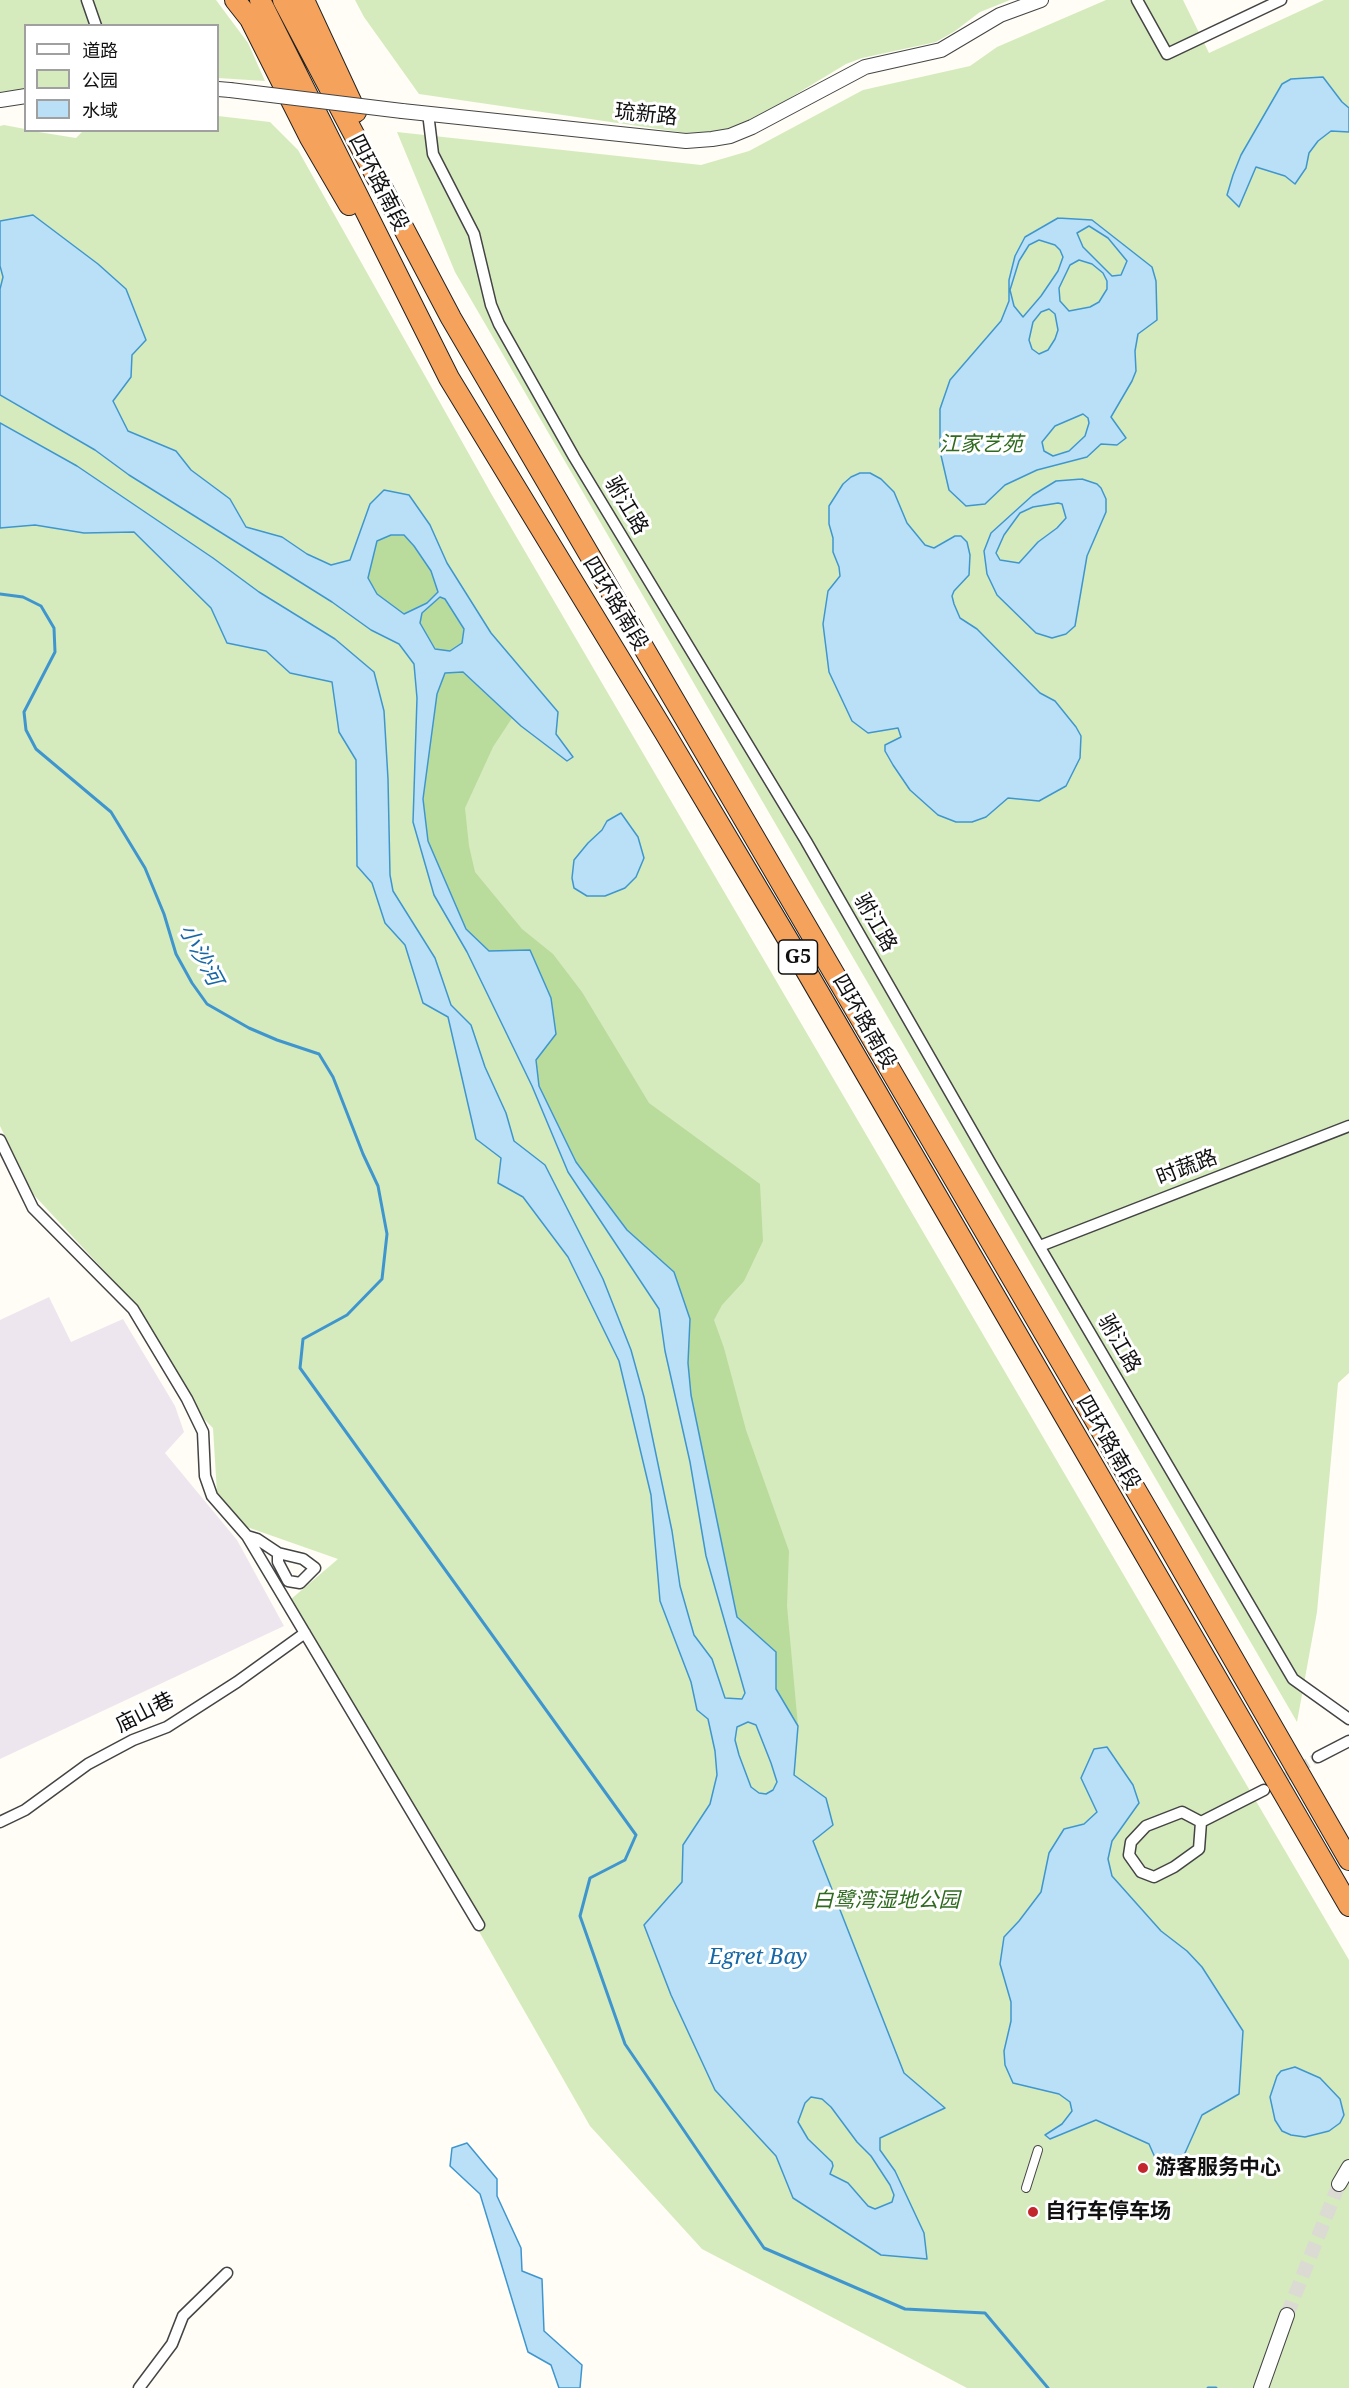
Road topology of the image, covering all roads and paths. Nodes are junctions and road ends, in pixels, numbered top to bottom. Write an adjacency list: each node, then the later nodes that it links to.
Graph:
1 (87, 0): 9 (street)
2 (237, 0): 15 (highway)
3 (260, 0): 15 (highway, 四环路南段 / G5)
4 (283, 0): 14 (highway, 四环路南段 / G5)
5 (304, 0): 14 (highway)
6 (1041, 0): 13 (street, 琉新路)
7 (1137, 0): 8 (street)
8 (1281, 0)
9 (95, 24)
10 (224, 90): 13 (street, 琉新路, bridge)
11 (24, 96): 12 (street)
12 (0, 100)
13 (428, 113): 18 (street, 驸江路)
14 (451, 318): 28 (highway, 四环路南段 / G5)
15 (449, 378): 29 (highway, 四环路南段 / G5)
16 (1349, 1126): 18 (street, 时蔬路)
17 (0, 1140): 19 (street)
18 (1040, 1246): 22 (street, 驸江路)
19 (247, 1536): 20 (street); 21 (street)
20 (278, 1553)
21 (304, 1633): 26 (street, 庙山巷); 30 (street)
22 (1349, 1719)
23 (1349, 1741): 24 (street)
24 (1318, 1757)
25 (1264, 1790): 27 (street)
26 (0, 1822)
27 (1202, 1822): 27 (street)
28 (1349, 1860)
29 (1349, 1906)
30 (479, 1925)
31 (1038, 2150): 34 (street)
32 (1349, 2167): 33 (street)
33 (1339, 2184)
34 (1026, 2188)
35 (227, 2273): 38 (street)
36 (1287, 2315): 37 (street)
37 (1262, 2387)
38 (139, 2388)

